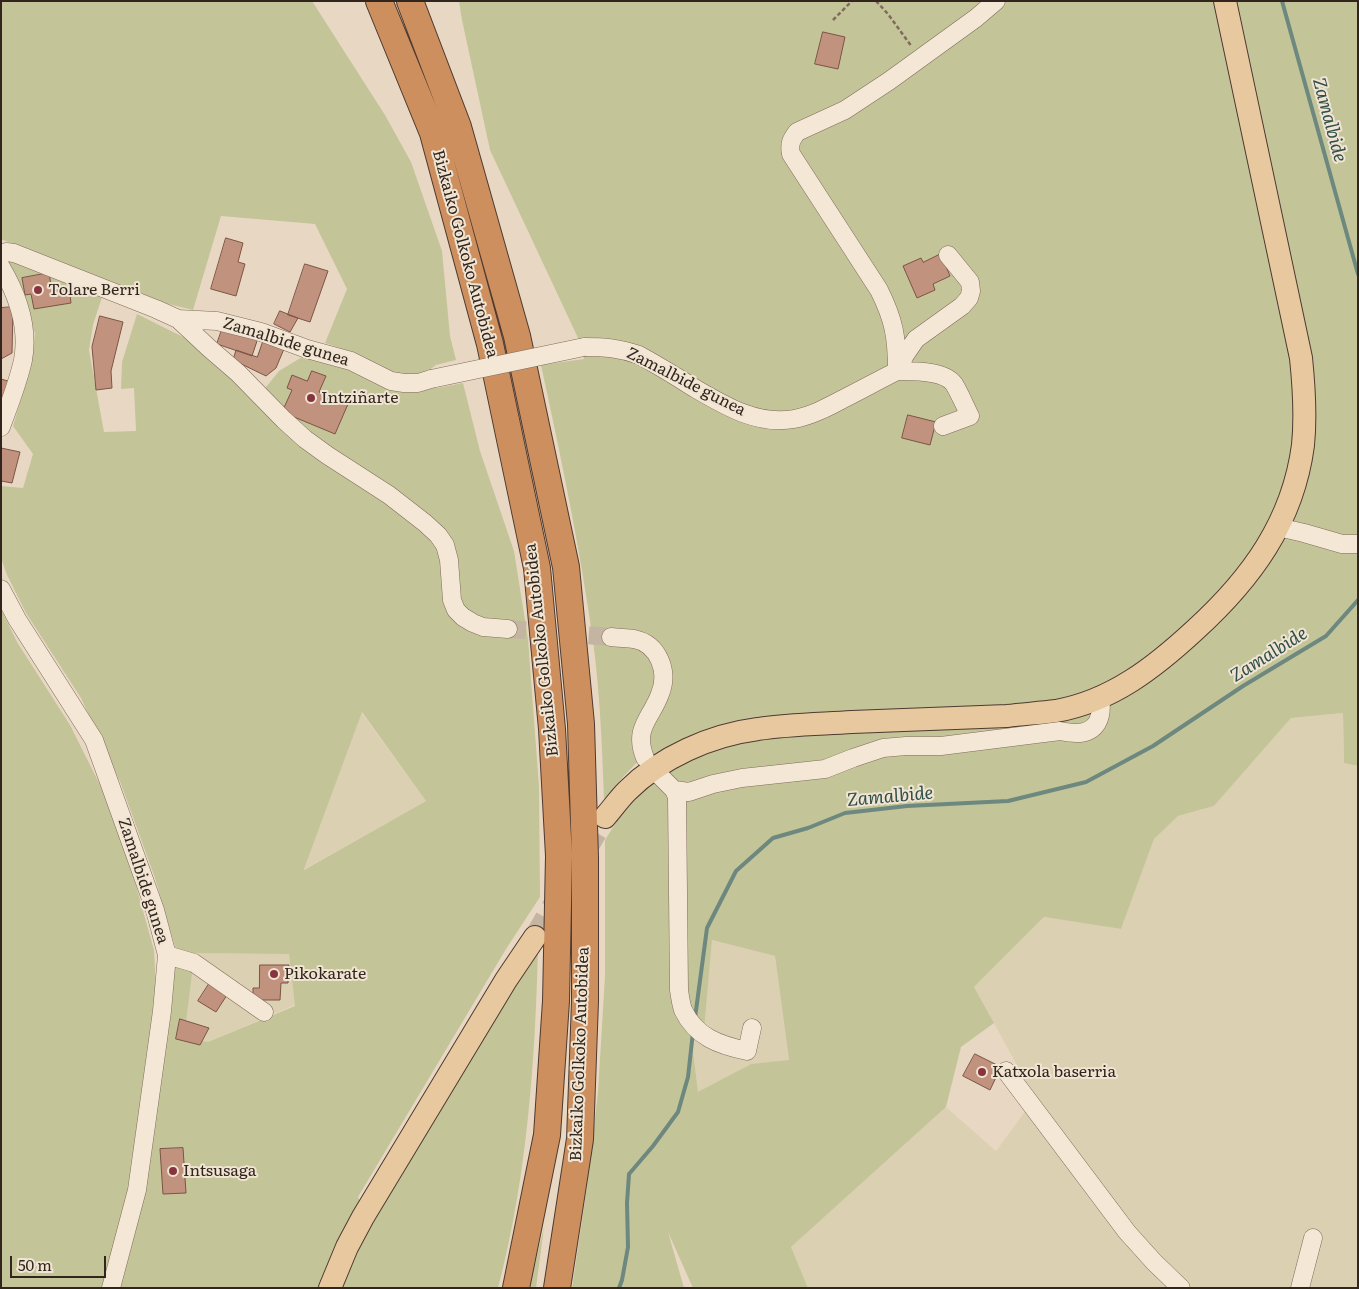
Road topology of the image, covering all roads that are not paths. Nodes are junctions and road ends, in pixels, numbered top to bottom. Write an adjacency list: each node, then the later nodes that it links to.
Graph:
1 (379, 1): 30 (highway, Bizkaiko Golkoko Autobidea)
2 (410, 1): 31 (highway, Bizkaiko Golkoko Autobidea)
3 (996, 1): 9 (street)
4 (1225, 1): 12 (main road)
5 (1, 254): 8 (street, Zamalbide gunea)
6 (948, 255): 9 (street)
7 (1, 267): 11 (street)
8 (178, 320): 9 (street, Zamalbide gunea, bridge); 15 (street, Zamalbide gunea)
9 (897, 371): 10 (street)
10 (943, 426)
11 (1, 427)
12 (1278, 527): 13 (street); 17 (main road)
13 (1358, 544)
14 (1, 589): 23 (street, Zamalbide gunea)
15 (508, 629)
16 (611, 637): 18 (street)
17 (1100, 698): 20 (street); 21 (main road)
18 (645, 758)
19 (658, 774): 20 (street)
20 (674, 790): 25 (street)
21 (605, 817)
22 (535, 937): 29 (main road)
23 (167, 955): 24 (street); 28 (street, Zamalbide gunea)
24 (264, 1012)
25 (752, 1028)
26 (1006, 1070): 32 (street)
27 (1313, 1238): 33 (street)
28 (111, 1288)
29 (330, 1288)
30 (516, 1288)
31 (557, 1288)
32 (1181, 1288)
33 (1300, 1288)

